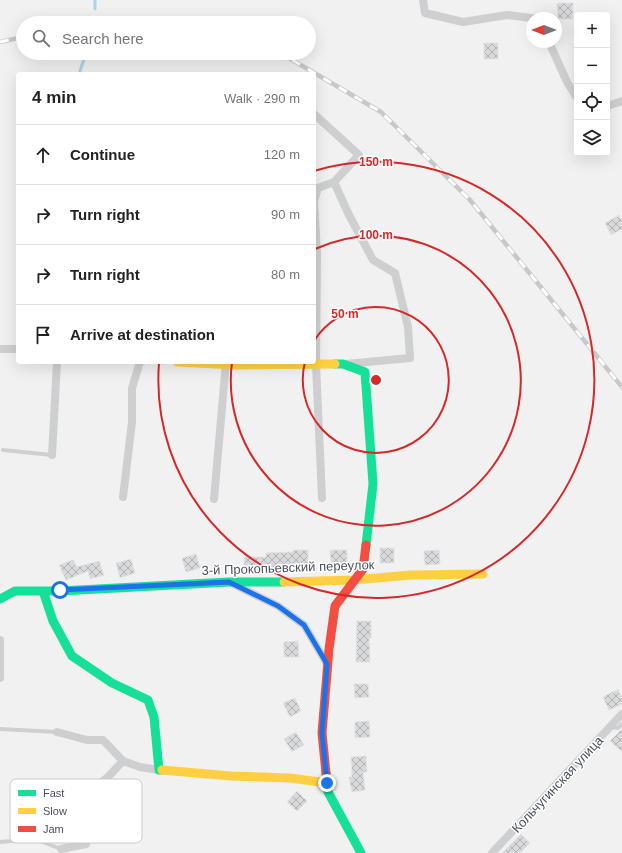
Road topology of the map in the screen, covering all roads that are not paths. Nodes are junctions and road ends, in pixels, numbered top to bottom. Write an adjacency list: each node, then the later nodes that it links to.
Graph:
1 (423, 0): 2 (street)
2 (526, 17)
3 (551, 48): 4 (street)
4 (574, 93)
5 (622, 101): 6 (street)
6 (610, 105)
7 (316, 116): 8 (street)
8 (334, 182): 9 (street); 17 (street)
9 (316, 194)
10 (316, 254): 16 (street)
11 (0, 349): 12 (street)
12 (16, 349)
13 (57, 364): 19 (street)
14 (139, 364): 20 (street)
15 (226, 364): 22 (street)
16 (316, 364): 17 (street); 21 (street)
17 (343, 364): 24 (street)
18 (3, 450): 19 (lane)
19 (52, 455)
20 (123, 497)
21 (322, 498)
22 (214, 499)
23 (483, 574): 24 (street, 3-й Прокопьевский переулок)
24 (354, 580): 25 (street, 3-й Прокопьевский переулок); 29 (street)
25 (229, 582): 26 (street, 3-й Прокопьевский переулок); 29 (street)
26 (43, 591): 27 (street, 3-й Прокопьевский переулок); 37 (street)
27 (0, 599)
28 (0, 640): 30 (street)
29 (327, 664): 39 (street)
30 (0, 678)
31 (622, 714): 33 (street, Кольчугинская улица)
32 (622, 724): 33 (lane)
33 (610, 727): 46 (street, Кольчугинская улица)
34 (0, 729): 35 (lane)
35 (57, 732): 36 (street)
36 (123, 761): 37 (street); 38 (street)
37 (159, 770): 39 (street)
38 (106, 779)
39 (327, 783): 45 (street)
40 (10, 841): 41 (lane)
41 (0, 842)
42 (45, 843): 44 (lane)
43 (86, 843): 44 (street)
44 (61, 849)
45 (361, 853)
46 (492, 853)

